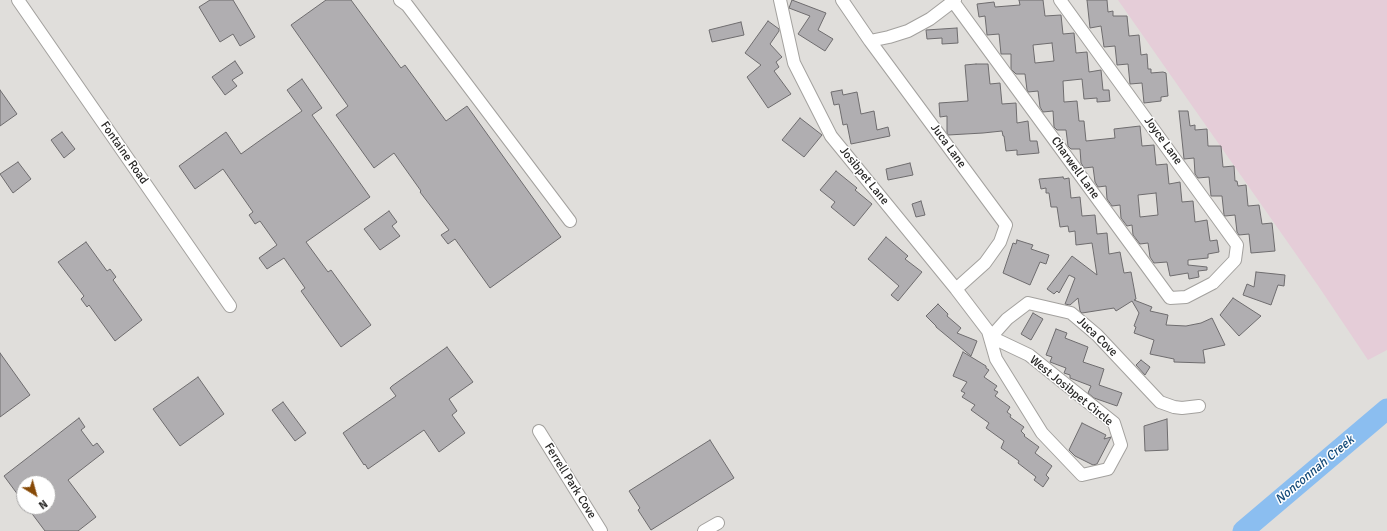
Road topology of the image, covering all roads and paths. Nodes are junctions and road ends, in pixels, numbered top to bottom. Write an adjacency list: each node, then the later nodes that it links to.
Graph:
1 (18, 0): 11 (street, Fontaine Road)
2 (400, 0): 8 (street)
3 (780, 0): 10 (street, Josibpet Lane)
4 (842, 0): 7 (street, Juca Lane)
5 (1060, 0): 9 (street, Joyce Lane)
6 (953, 1): 7 (street); 9 (street, Charwell Lane)
7 (870, 41): 10 (street, Juca Lane)
8 (570, 222)
9 (1214, 283)
10 (956, 289): 12 (street, Josibpet Lane)
11 (230, 306)
12 (990, 334): 12 (street, West Josibpet Circle); 13 (street, Juca Cove)
13 (1198, 406)
14 (539, 431): 16 (street, Ferrell Park Cove)
15 (718, 523): 17 (street)
16 (601, 531)
17 (704, 531)

